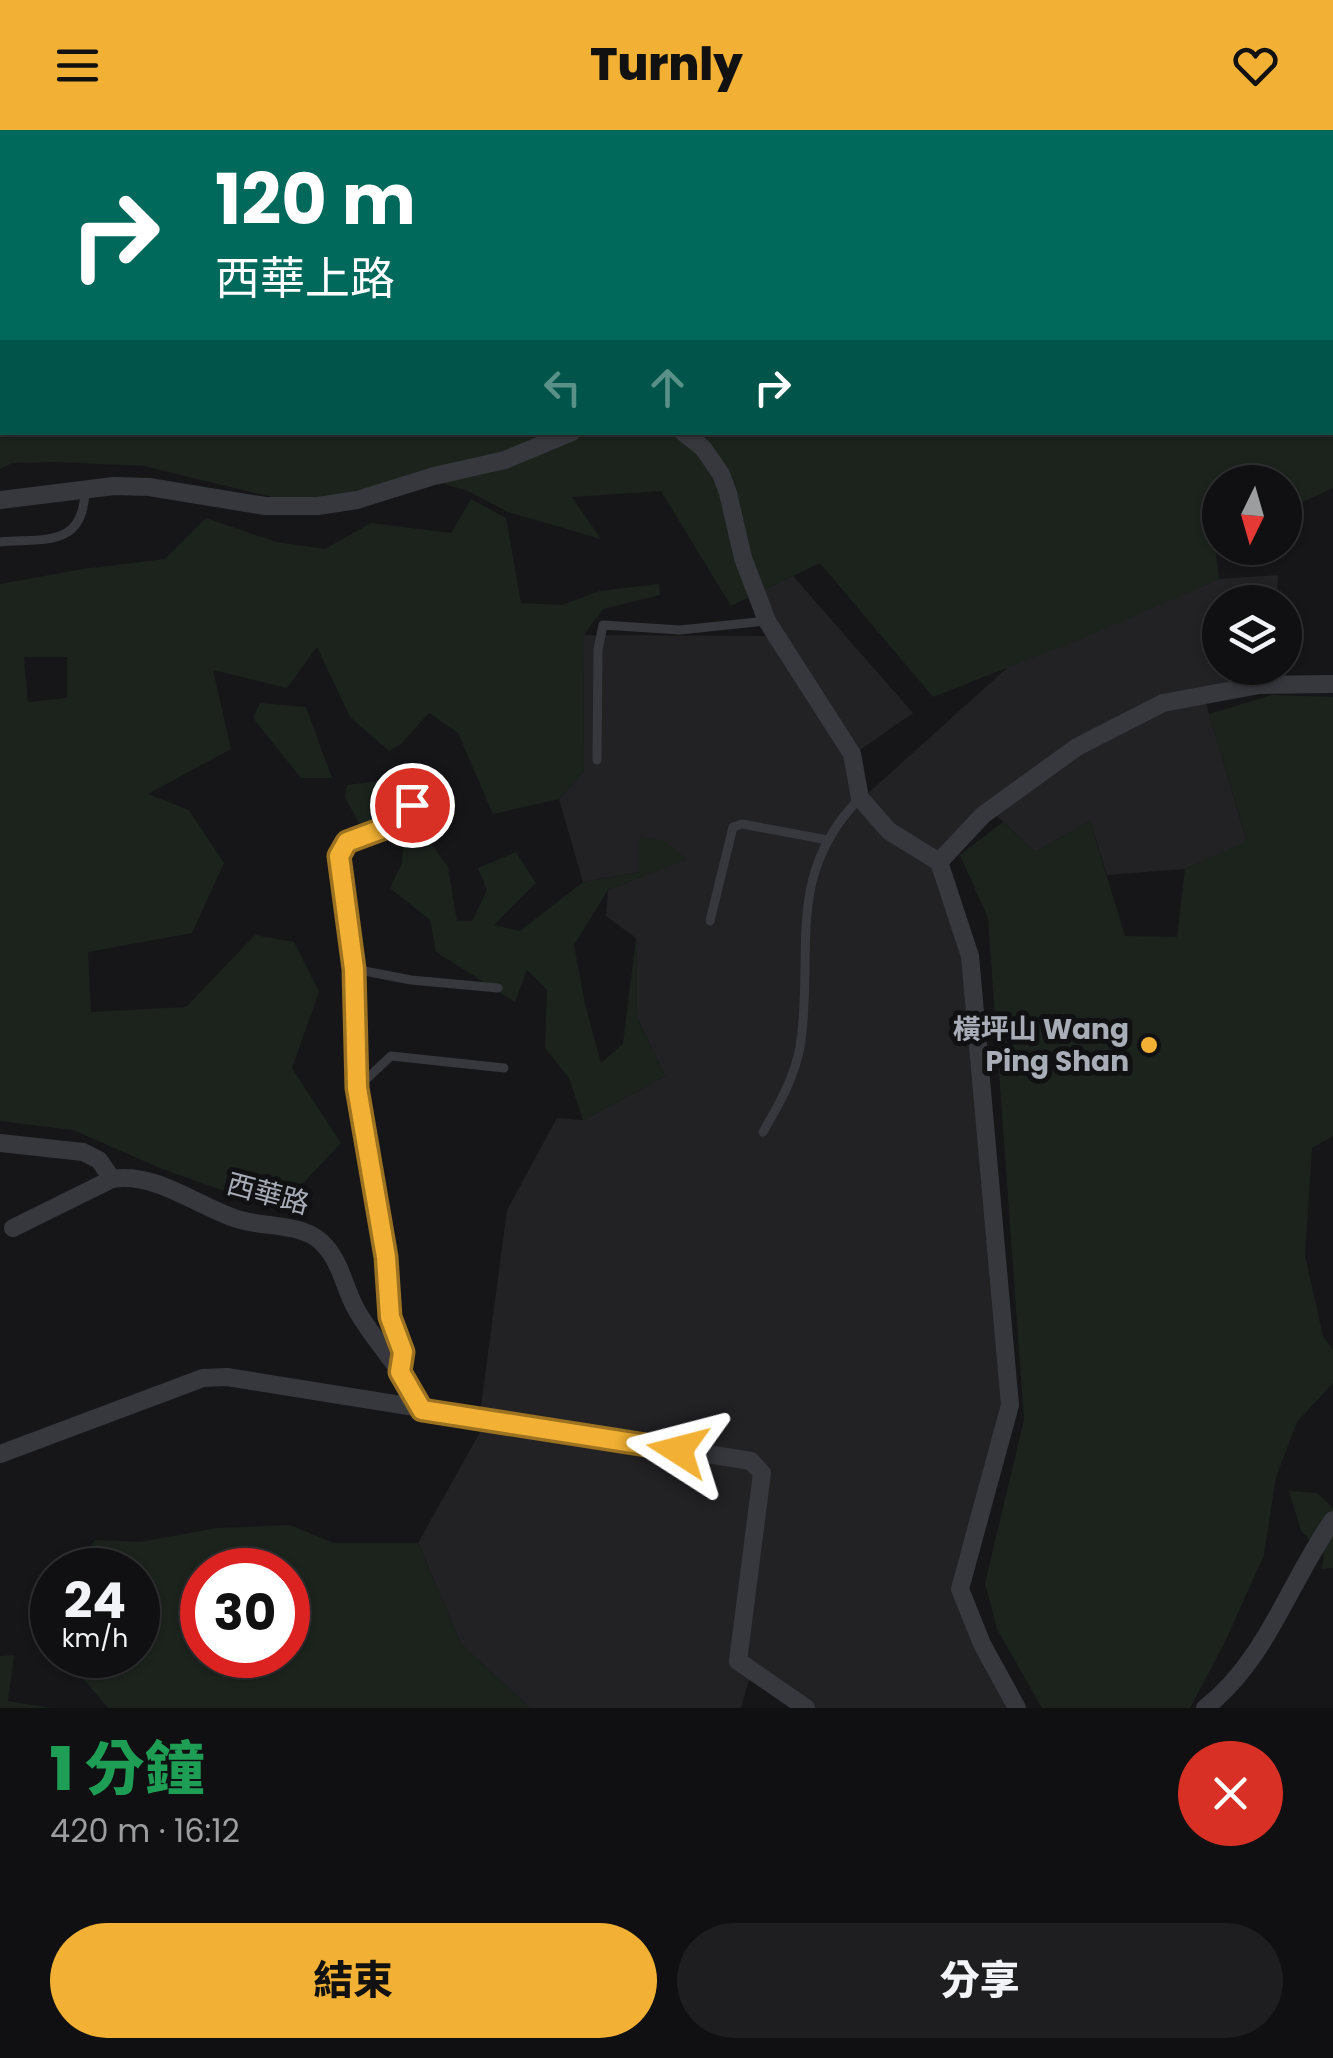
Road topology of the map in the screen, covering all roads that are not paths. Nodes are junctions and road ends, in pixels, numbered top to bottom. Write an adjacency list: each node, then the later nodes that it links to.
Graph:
1 (565, 435): 3 (street)
2 (687, 435): 6 (street)
3 (85, 489): 4 (street); 5 (lane)
4 (0, 500)
5 (0, 542)
6 (766, 620): 8 (lane); 9 (street)
7 (1333, 684): 12 (street)
8 (597, 760)
9 (860, 798): 11 (lane); 12 (street)
10 (412, 805): 14 (street)
11 (828, 840): 13 (lane); 18 (lane)
12 (939, 862): 28 (street)
13 (710, 920)
14 (354, 969): 15 (lane); 17 (street)
15 (498, 988)
16 (504, 1068): 17 (lane)
17 (357, 1088): 22 (street)
18 (763, 1132)
19 (0, 1143): 20 (street, 西華路)
20 (112, 1179): 21 (street); 22 (street, 西華路)
21 (13, 1228)
22 (400, 1372): 23 (street, 西華路)
23 (422, 1410): 24 (street); 27 (street)
24 (0, 1454)
25 (1333, 1520): 26 (street)
26 (1218, 1704)
27 (805, 1708)
28 (1017, 1708)

